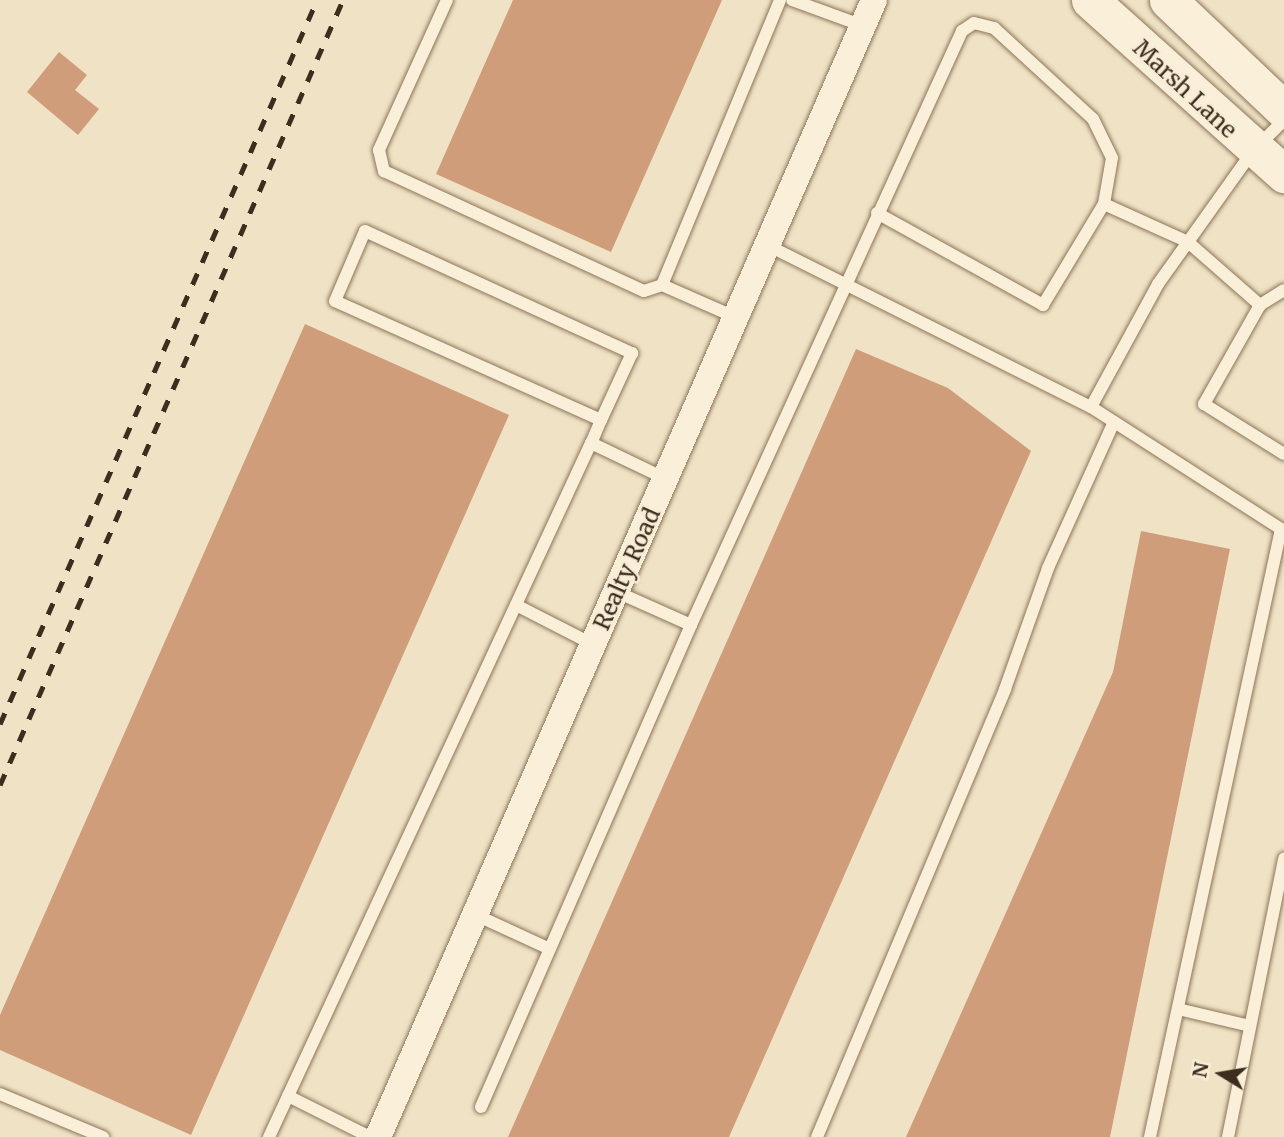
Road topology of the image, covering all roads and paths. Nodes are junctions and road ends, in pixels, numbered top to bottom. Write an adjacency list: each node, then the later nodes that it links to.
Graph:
1 (447, 0): 17 (lane)
2 (780, 0): 17 (lane)
3 (792, 0): 7 (lane)
4 (874, 0): 7 (street, Realty Road)
5 (1090, 0): 10 (main road, Marsh Lane)
6 (1168, 0): 8 (main road)
7 (863, 26): 15 (street, Realty Road)
8 (1284, 110)
9 (1284, 120): 10 (lane)
10 (1253, 151): 11 (main road, Marsh Lane); 14 (lane)
11 (1284, 174)
12 (1104, 204): 13 (lane); 13 (lane); 14 (lane)
13 (877, 212): 16 (lane)
14 (1188, 242): 19 (lane); 21 (lane)
15 (769, 246): 16 (lane); 20 (street, Realty Road)
16 (845, 283): 21 (lane); 30 (lane)
17 (662, 285): 20 (lane)
18 (1284, 290): 19 (lane)
19 (1260, 305): 25 (lane)
20 (737, 318): 26 (street, Realty Road)
21 (1091, 407): 23 (lane)
22 (601, 420): 22 (lane); 24 (lane)
23 (1114, 422): 27 (lane); 44 (lane)
24 (591, 443): 26 (lane); 29 (lane)
25 (1284, 454)
26 (667, 479): 28 (street, Realty Road)
27 (1282, 530): 35 (lane)
28 (617, 592): 30 (lane); 31 (street, Realty Road)
29 (516, 605): 31 (lane); 38 (lane)
30 (691, 625): 34 (lane)
31 (594, 645): 33 (street, Realty Road)
32 (1284, 859): 36 (lane)
33 (476, 915): 34 (lane); 43 (street, Realty Road)
34 (550, 949): 39 (lane)
35 (1178, 1009): 36 (lane); 45 (lane)
36 (1251, 1026): 46 (lane)
37 (0, 1094): 40 (lane)
38 (288, 1096): 41 (lane); 42 (lane)
39 (481, 1107)
40 (103, 1137)
41 (269, 1137)
42 (370, 1137)
43 (378, 1137)
44 (817, 1137)
45 (1150, 1137)
46 (1228, 1137)

